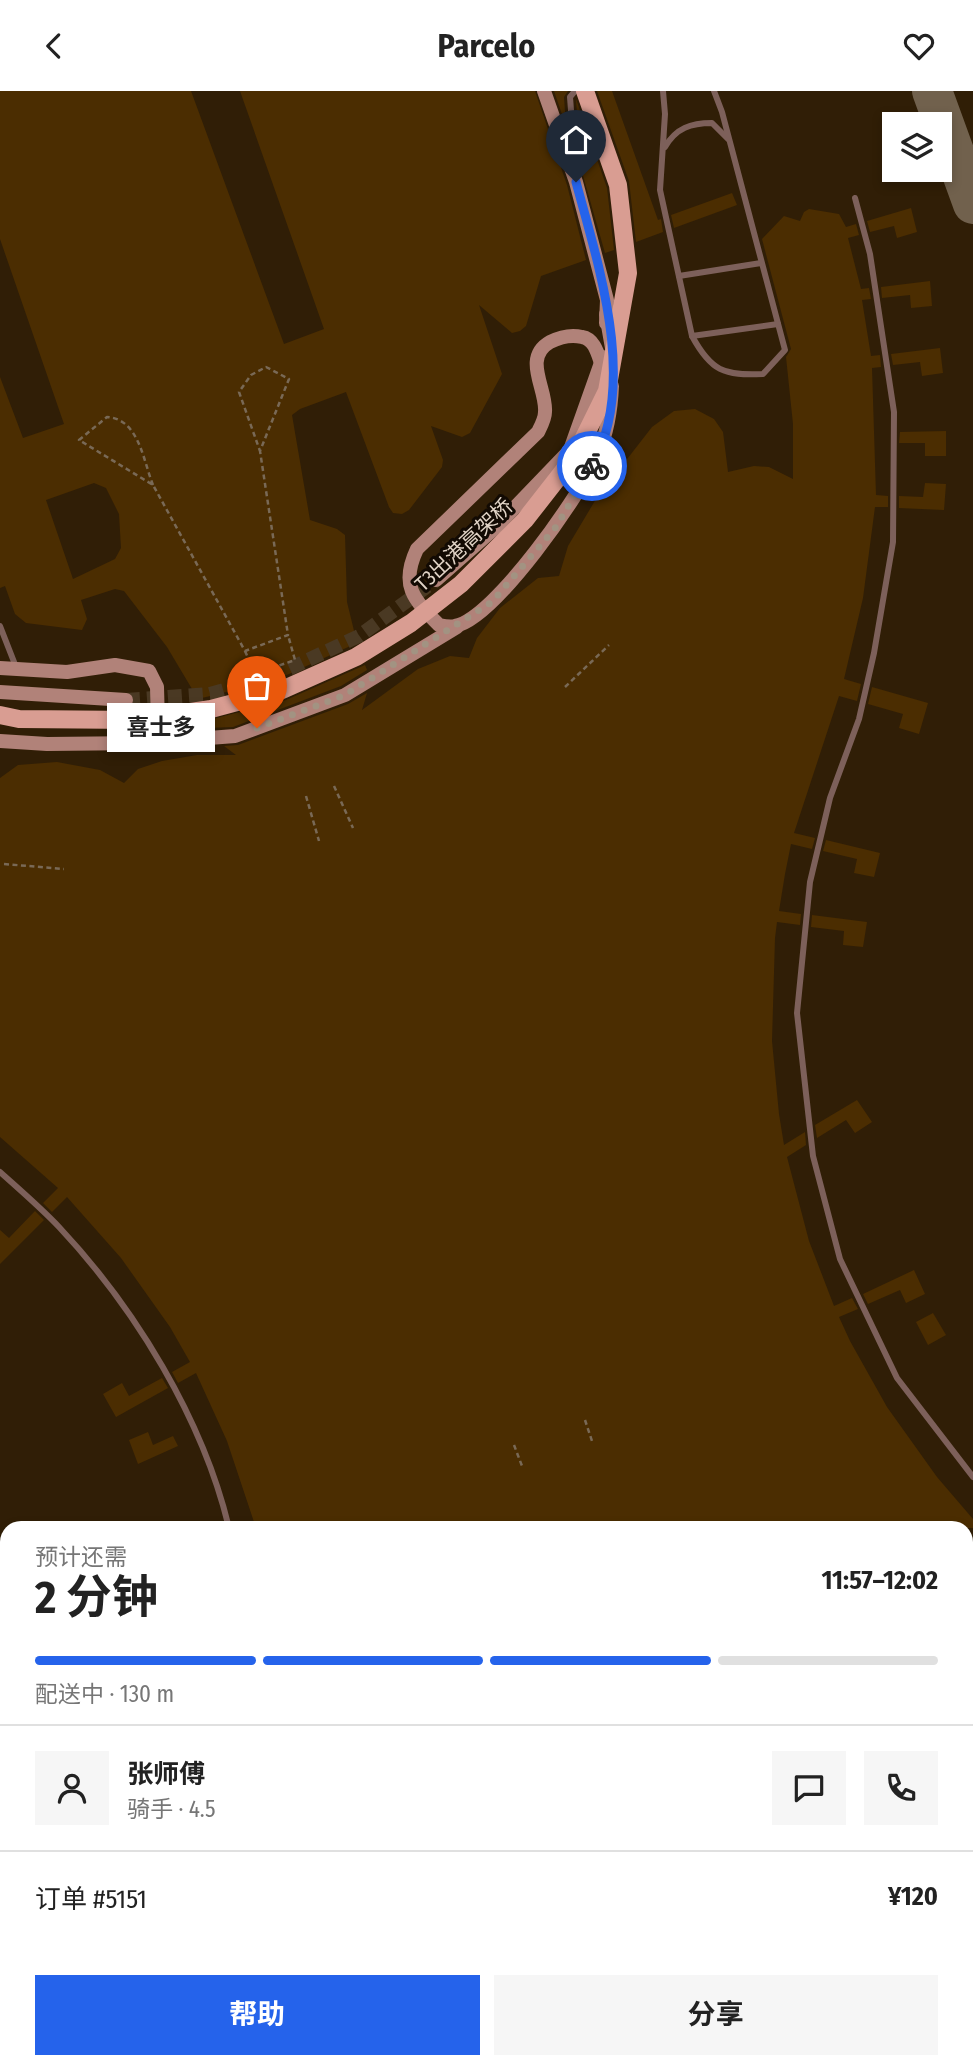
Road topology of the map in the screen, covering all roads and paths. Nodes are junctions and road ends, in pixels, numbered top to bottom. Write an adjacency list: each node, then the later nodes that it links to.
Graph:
1 (544, 91): 8 (main road)
2 (575, 91): 8 (lane)
3 (585, 91): 29 (main road, T3出港高架桥, bridge)
4 (663, 91): 7 (lane)
5 (714, 91): 6 (lane)
6 (729, 140): 7 (lane); 10 (lane)
7 (663, 151): 11 (lane)
8 (576, 182): 12 (main road)
9 (855, 198): 43 (lane)
10 (761, 263): 11 (lane); 13 (lane)
11 (679, 275): 14 (lane)
12 (606, 314): 15 (main road); 20 (main road)
13 (778, 324): 14 (lane); 14 (lane)
14 (692, 336)
15 (602, 366): 18 (main road); 20 (main road)
16 (260, 451): 16 (path); 21 (path)
17 (153, 485): 17 (path); 23 (path)
18 (436, 580)
19 (0, 626): 25 (lane)
20 (457, 627): 31 (main road)
21 (288, 635): 23 (path); 23 (path)
22 (609, 645): 26 (path)
23 (245, 651)
24 (0, 668): 25 (main road)
25 (16, 669): 31 (main road)
26 (565, 687)
27 (0, 692): 28 (main road)
28 (127, 700)
29 (0, 715)
30 (0, 741): 31 (main road)
31 (143, 743)
32 (334, 786): 34 (path)
33 (306, 796): 35 (path)
34 (353, 828)
35 (319, 841)
36 (4, 864): 37 (path)
37 (64, 869)
38 (0, 1172): 44 (lane)
39 (585, 1420): 40 (path)
40 (592, 1441)
41 (514, 1445): 42 (path)
42 (522, 1466)
43 (973, 1476)
44 (227, 1521)

